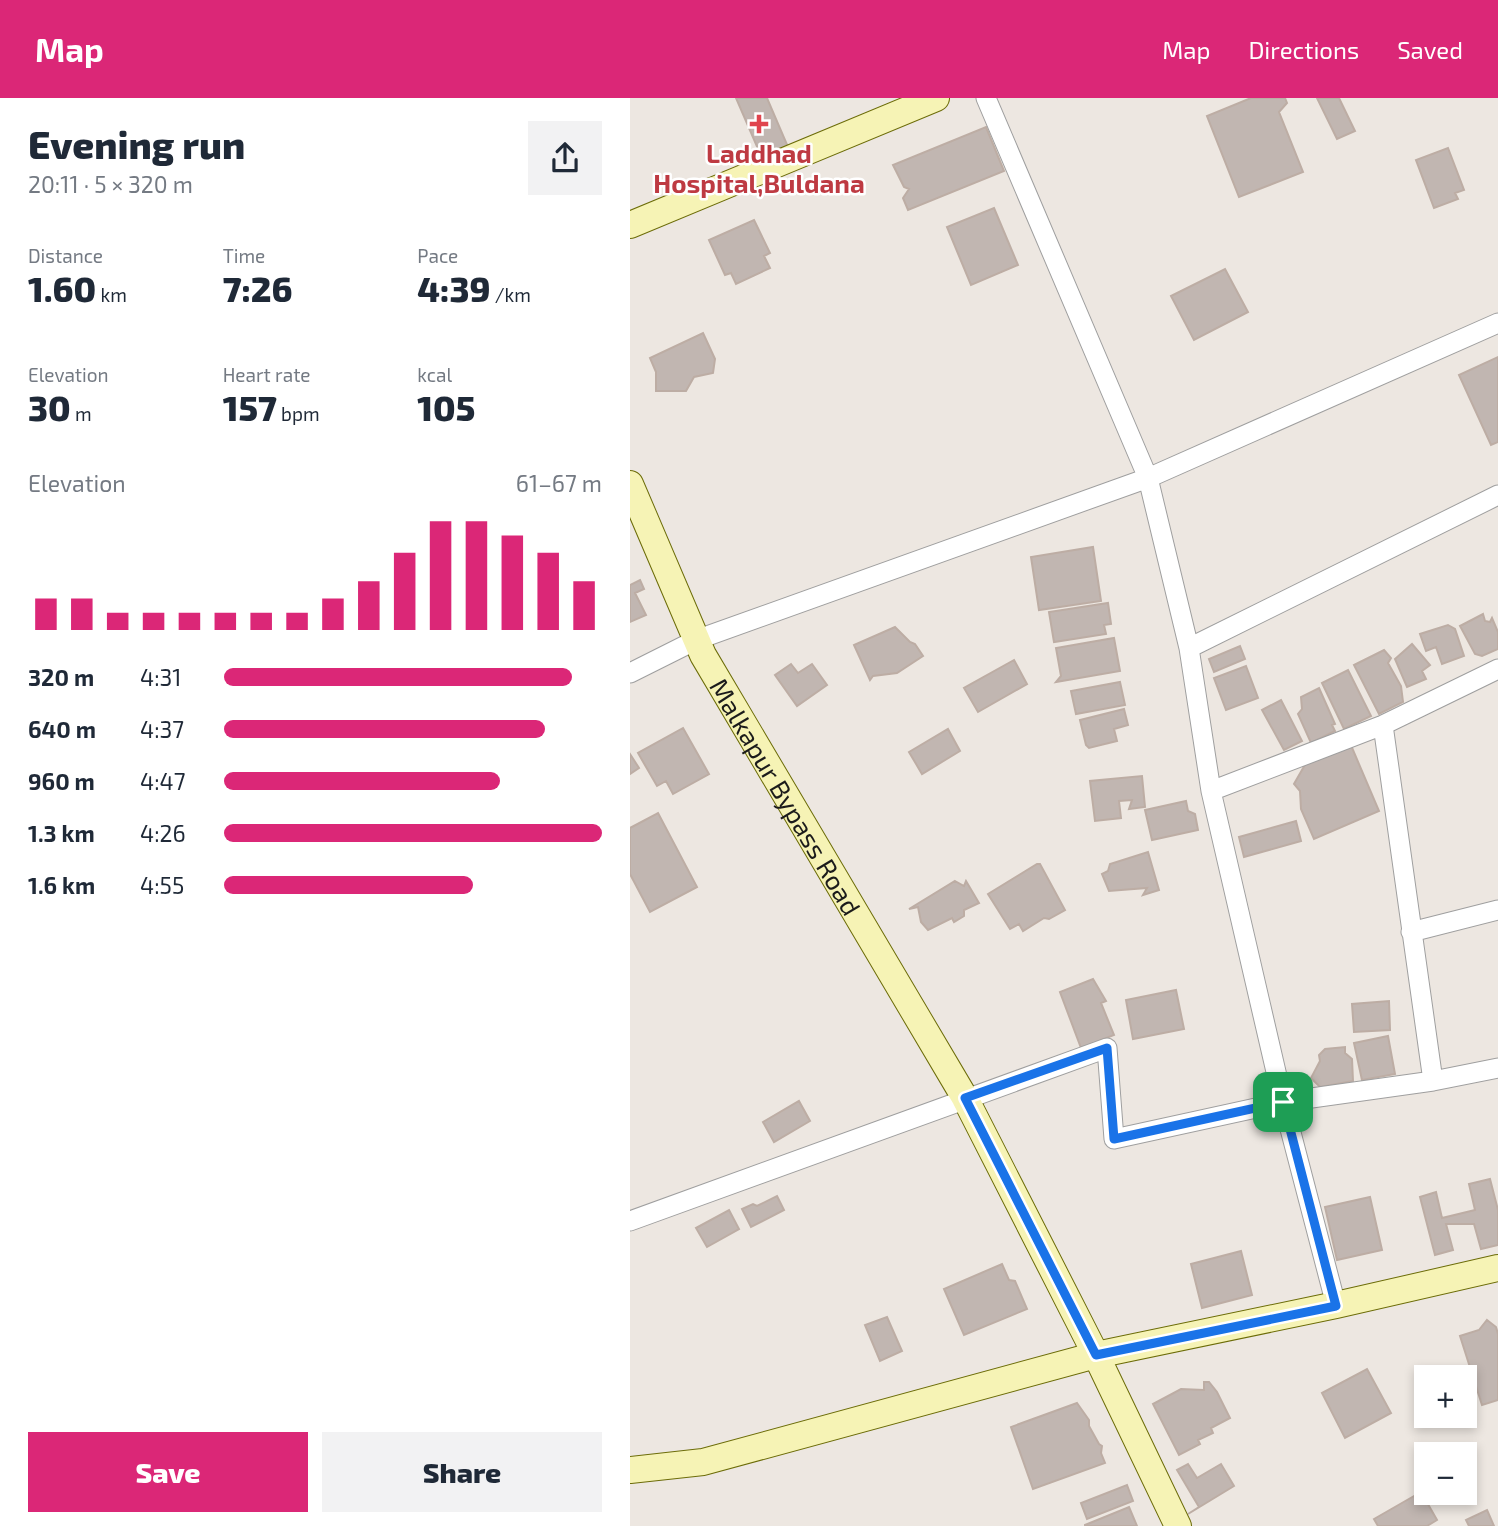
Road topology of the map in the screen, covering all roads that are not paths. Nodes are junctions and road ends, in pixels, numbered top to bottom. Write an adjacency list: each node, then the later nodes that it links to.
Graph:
1 (936, 98): 3 (street)
2 (986, 98): 5 (street)
3 (630, 225)
4 (1498, 323): 5 (street)
5 (1148, 478): 8 (street); 9 (street)
6 (630, 484): 8 (street, Malkapur Bypass Road)
7 (1498, 495): 9 (street)
8 (696, 640): 11 (street); 18 (street, Malkapur Bypass Road)
9 (1189, 648): 13 (street)
10 (1498, 668): 12 (street)
11 (630, 673)
12 (1383, 725): 13 (street); 15 (street)
13 (1211, 791): 19 (street)
14 (1498, 910): 15 (street)
15 (1411, 932): 17 (street)
16 (1498, 1068): 17 (street)
17 (1433, 1081): 19 (street)
18 (965, 1098): 19 (street); 20 (street); 23 (street, Malkapur Bypass Road)
19 (1283, 1102): 22 (street)
20 (630, 1221)
21 (1498, 1268): 22 (street)
22 (1336, 1306): 23 (street)
23 (1096, 1355): 24 (street); 25 (street, Malkapur Bypass Road)
24 (630, 1470)
25 (1178, 1526)

